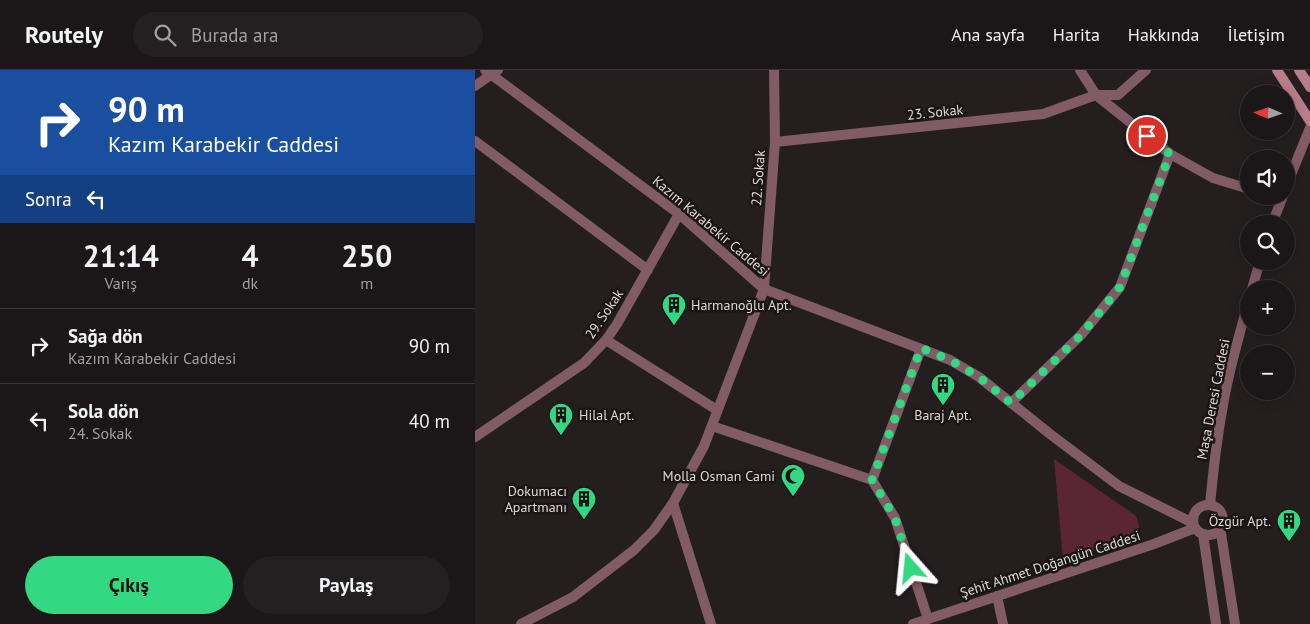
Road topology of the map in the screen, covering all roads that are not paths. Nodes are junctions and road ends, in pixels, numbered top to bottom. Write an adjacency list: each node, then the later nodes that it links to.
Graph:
1 (774, 70): 13 (street, 22. Sokak)
2 (1080, 70): 9 (street)
3 (1146, 70): 9 (street, 23. Sokak)
4 (1277, 70): 10 (main road)
5 (1299, 70): 8 (main road)
6 (491, 71): 7 (street); 17 (street, Kazım Karabekir Caddesi)
7 (475, 86)
8 (1310, 87)
9 (1096, 95): 13 (street, 23. Sokak); 14 (street)
10 (1310, 121)
11 (1310, 128): 15 (street)
12 (475, 141): 18 (street)
13 (775, 142): 19 (street, 22. Sokak)
14 (1170, 154): 16 (street); 23 (street)
15 (1295, 165)
16 (1240, 186)
17 (679, 214): 18 (street, 29. Sokak); 19 (street, Kazım Karabekir Caddesi)
18 (648, 270): 21 (street, 29. Sokak)
19 (764, 289): 22 (street, Kazım Karabekir Caddesi); 24 (street, 22. Sokak)
20 (1240, 332): 29 (street, Maşa Deresi Caddesi)
21 (606, 340): 24 (street); 26 (street, 29. Sokak)
22 (921, 348): 23 (street, Kazım Karabekir Caddesi); 27 (street)
23 (1011, 403): 31 (street, Kazım Karabekir Caddesi)
24 (717, 410): 25 (street, 22. Sokak)
25 (712, 426): 27 (street); 28 (street, 22. Sokak)
26 (475, 437)
27 (872, 480): 33 (street)
28 (673, 504): 34 (street, 22. Sokak); 35 (street)
29 (1210, 505): 30 (street); 31 (street)
30 (1220, 527): 31 (street); 39 (street)
31 (1197, 528): 32 (street, Şehit Ahmet Doğangün Caddesi); 38 (street)
32 (997, 596): 33 (street, Şehit Ahmet Doğangün Caddesi); 37 (street)
33 (927, 619): 36 (street, Şehit Ahmet Doğangün Caddesi)
34 (521, 624)
35 (711, 624)
36 (913, 624)
37 (1003, 624)
38 (1216, 624)
39 (1235, 624)

